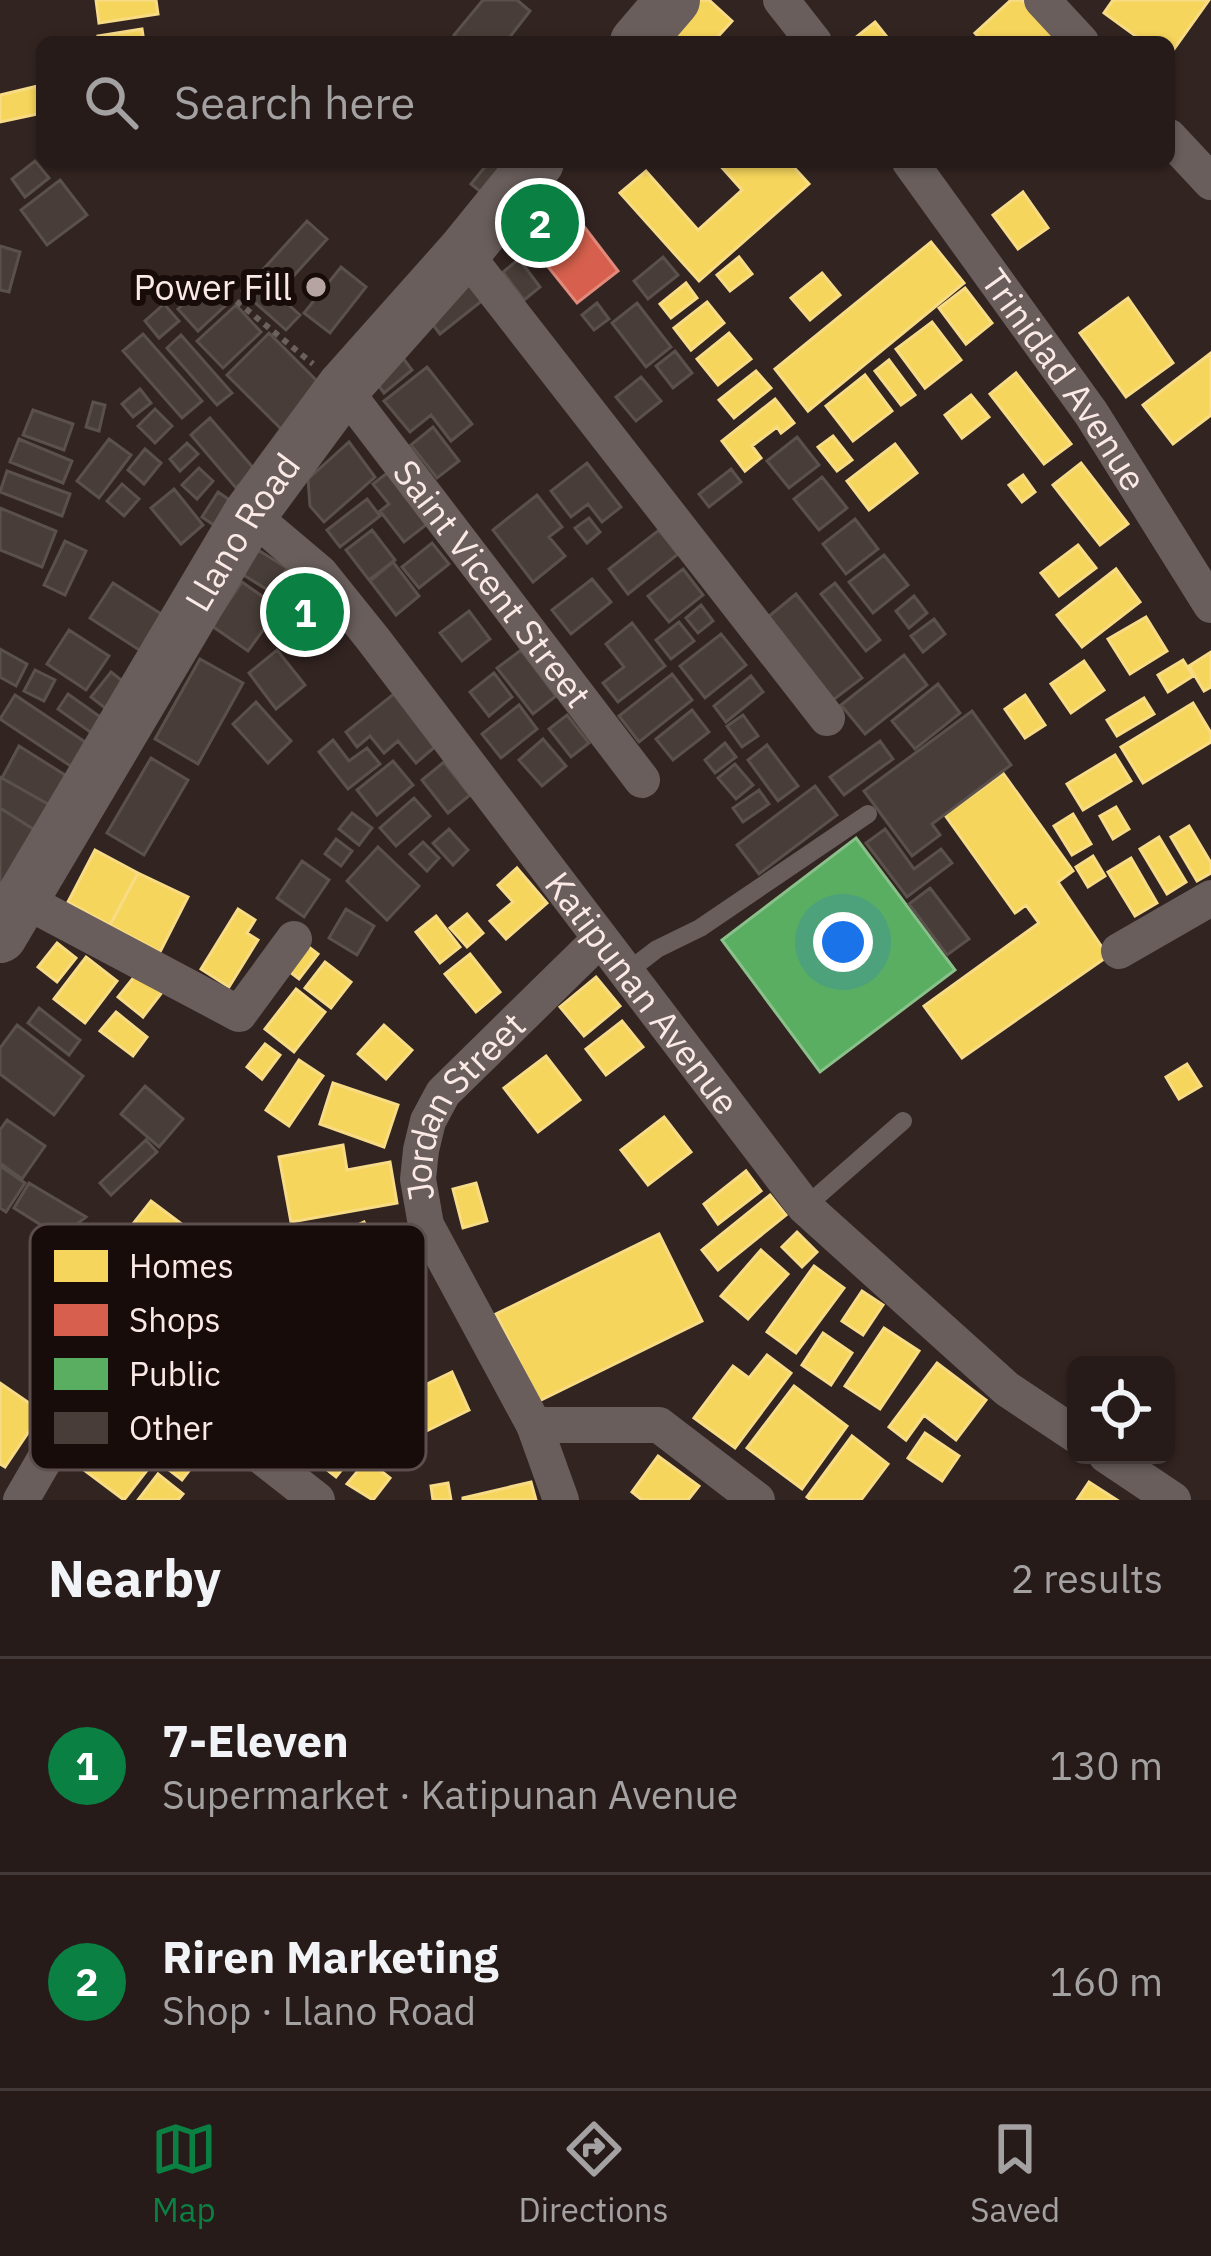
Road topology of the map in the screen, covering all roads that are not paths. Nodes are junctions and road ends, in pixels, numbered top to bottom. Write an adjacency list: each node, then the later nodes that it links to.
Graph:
1 (673, 0): 4 (main road)
2 (781, 0): 5 (street)
3 (1042, 0): 6 (street)
4 (643, 36)
5 (809, 36)
6 (1075, 36)
7 (1175, 143): 10 (street)
8 (532, 168): 11 (main road, Llano Road)
9 (914, 168): 14 (street, Trinidad Avenue)
10 (1211, 182)
11 (464, 252): 12 (main road, Llano Road); 15 (street)
12 (343, 388): 13 (main road, Llano Road); 16 (street, Saint Vicent Street)
13 (250, 514): 19 (main road, Llano Road); 21 (street, Katipunan Avenue)
14 (1211, 605)
15 (827, 718)
16 (642, 780)
17 (868, 814): 23 (lane)
18 (1211, 898): 22 (street)
19 (12, 918): 20 (street)
20 (294, 939)
21 (600, 939): 23 (street, Katipunan Avenue); 26 (street, Jordan Street)
22 (1119, 951)
23 (627, 972): 25 (street, Katipunan Avenue)
24 (903, 1121): 25 (lane)
25 (805, 1208): 29 (street, Katipunan Avenue)
26 (426, 1224)
27 (426, 1225): 28 (street, Jordan Street)
28 (534, 1425): 35 (street, Jordan Street); 36 (street)
29 (1067, 1430)
30 (1119, 1464): 37 (street)
31 (38, 1470): 33 (street)
32 (279, 1470): 34 (street)
33 (21, 1500)
34 (317, 1500)
35 (561, 1500)
36 (758, 1500)
37 (1173, 1500)

